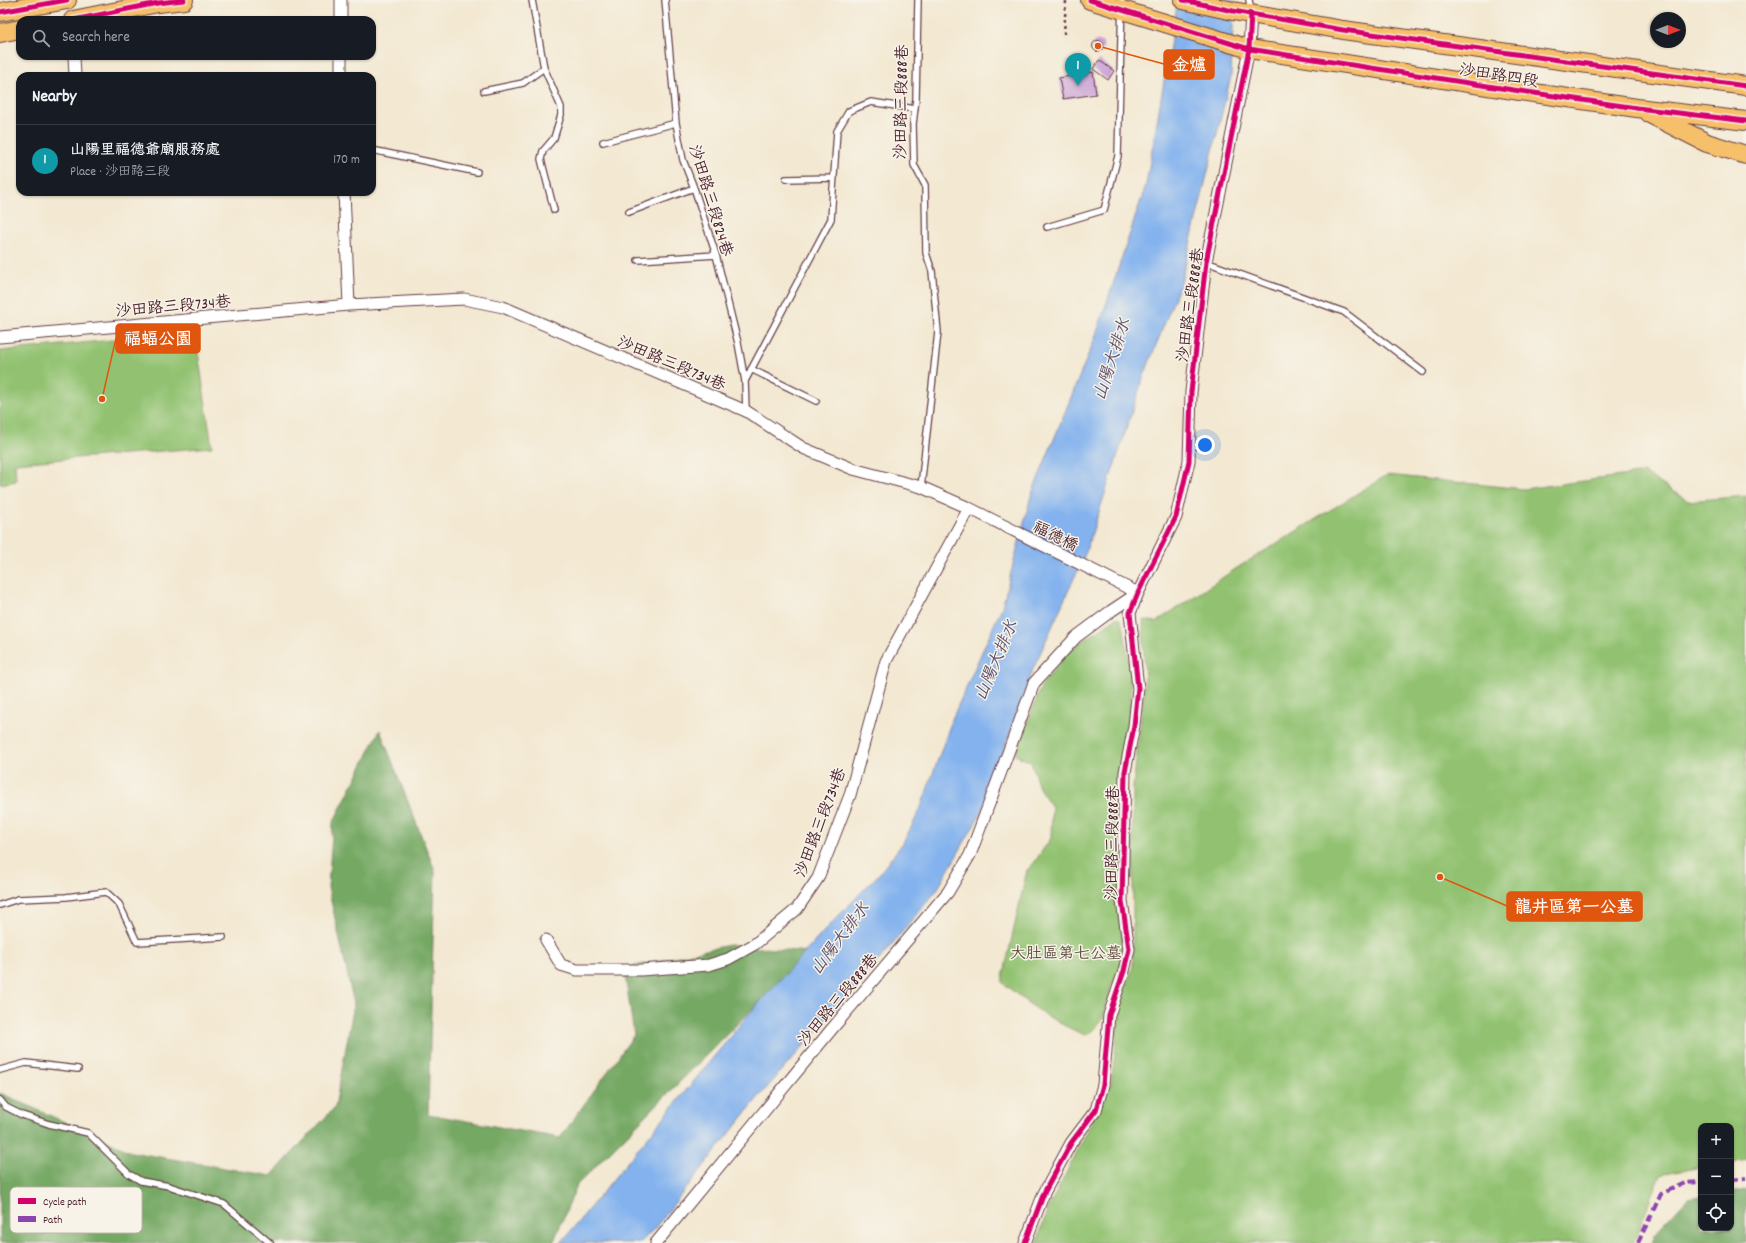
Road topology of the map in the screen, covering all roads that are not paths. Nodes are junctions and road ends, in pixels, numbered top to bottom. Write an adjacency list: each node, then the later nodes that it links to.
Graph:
1 (66, 0): 11 (main road)
2 (184, 0): 12 (main road)
3 (341, 0): 13 (street)
4 (532, 0): 19 (lane)
5 (665, 0): 27 (lane, 沙田路三段824巷)
6 (918, 0): 25 (lane, 沙田路三段888巷)
7 (1090, 0): 9 (main road, 沙田路四段)
8 (1183, 0): 10 (main road, 沙田路四段)
9 (1121, 5): 16 (main road, 沙田路四段); 38 (lane)
10 (1250, 7): 16 (street, 沙田路三段888巷); 22 (main road, 沙田路四段)
11 (0, 12)
12 (93, 16)
13 (341, 16)
14 (16, 30): 15 (main road)
15 (0, 33)
16 (1249, 48): 24 (main road, 沙田路四段); 41 (street, 沙田路三段888巷)
17 (74, 60): 20 (street)
18 (341, 60): 21 (street)
19 (544, 68): 23 (lane); 36 (lane)
20 (75, 72)
21 (341, 72)
22 (1746, 86)
23 (484, 91)
24 (1637, 108): 26 (main road, 沙田路四段); 30 (main road)
25 (915, 109): 32 (lane, 沙田路三段824巷); 49 (lane, 沙田路三段888巷)
26 (1746, 121)
27 (676, 123): 28 (lane); 34 (lane, 沙田路三段824巷)
28 (603, 142)
29 (376, 151): 31 (lane)
30 (1746, 154)
31 (477, 172)
32 (834, 178): 33 (lane); 44 (lane, 沙田路三段824巷)
33 (786, 179)
34 (694, 188): 37 (lane); 39 (lane, 沙田路三段824巷)
35 (344, 196): 42 (street)
36 (554, 210)
37 (629, 212)
38 (1047, 227)
39 (716, 255): 40 (lane); 46 (lane, 沙田路三段824巷)
40 (638, 260)
41 (1206, 262): 45 (lane); 52 (street, 沙田路三段888巷)
42 (349, 305): 43 (street, 沙田路三段734巷); 48 (street, 沙田路三段734巷)
43 (0, 337)
44 (751, 369): 46 (lane, 沙田路三段824巷); 47 (lane)
45 (1423, 372)
46 (745, 381): 48 (lane, 沙田路三段824巷)
47 (816, 401)
48 (746, 411): 49 (street, 沙田路三段734巷)
49 (921, 487): 50 (street, 沙田路三段734巷)
50 (969, 508): 51 (street, 沙田路三段734巷); 55 (street, 沙田路三段734巷)
51 (1009, 529): 52 (street, 福德橋)
52 (1138, 593): 60 (street, 沙田路三段888巷); 61 (street, 沙田路三段888巷)
53 (0, 904): 54 (lane)
54 (223, 938)
55 (546, 940)
56 (78, 1069): 57 (lane)
57 (0, 1070)
58 (0, 1100): 59 (lane)
59 (270, 1243)
60 (656, 1243)
61 (1025, 1243)

